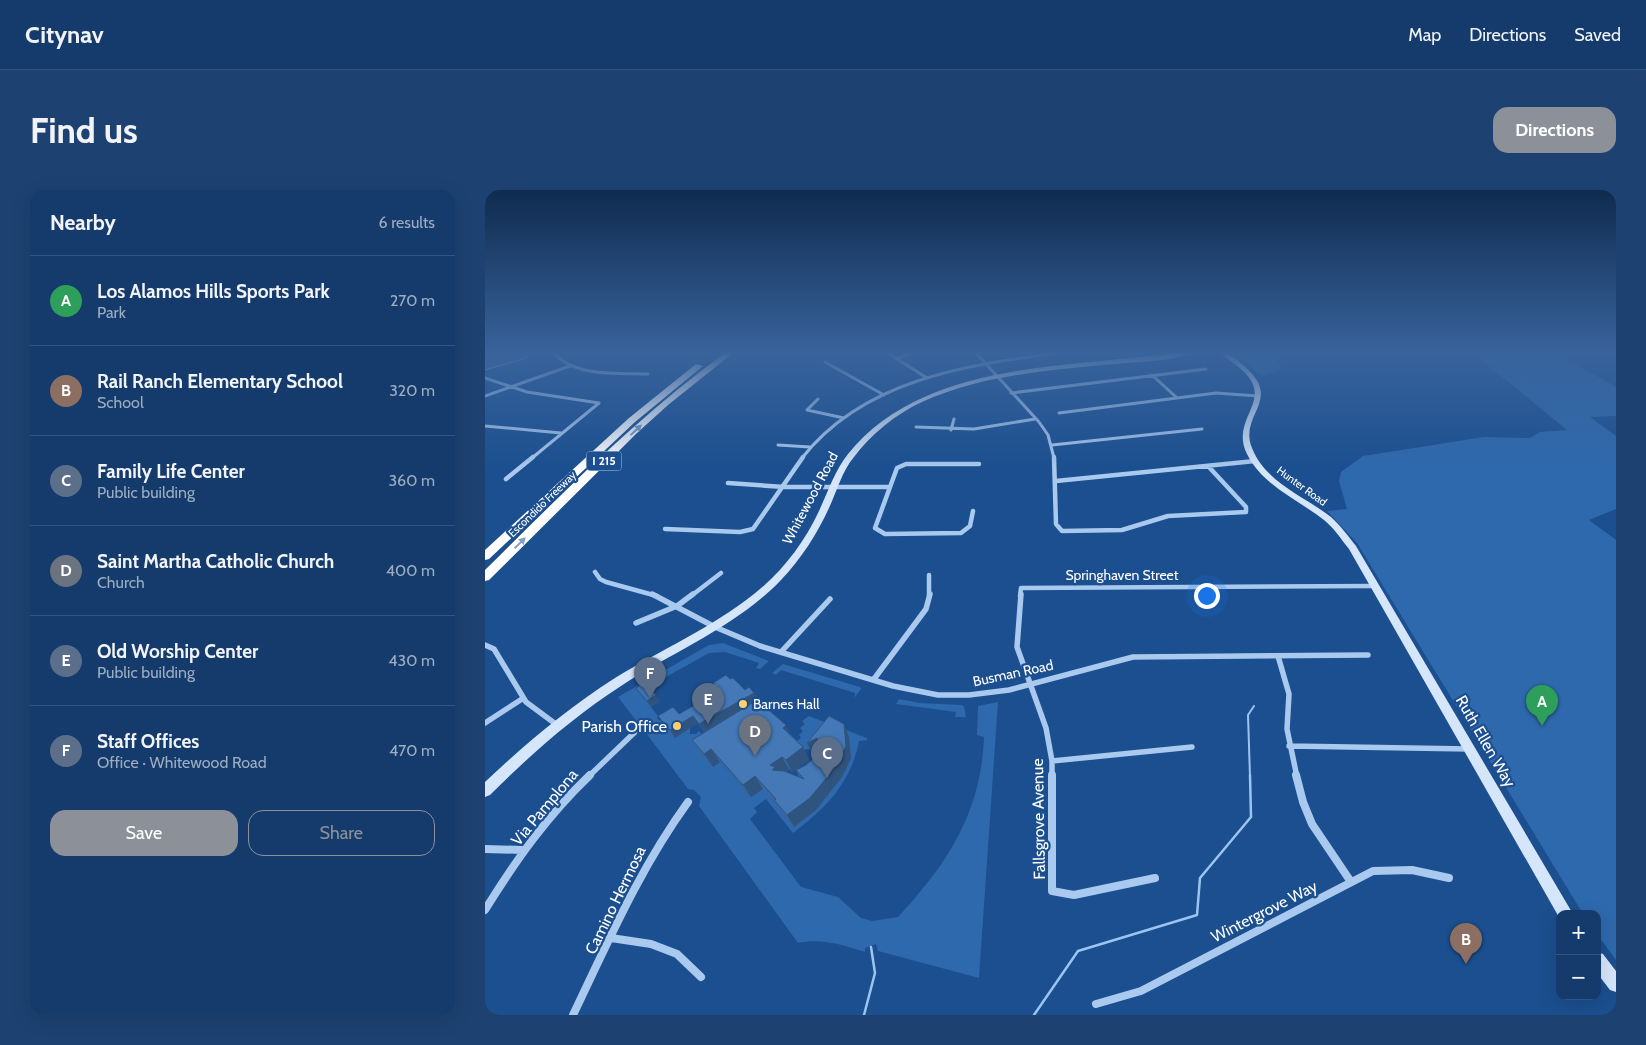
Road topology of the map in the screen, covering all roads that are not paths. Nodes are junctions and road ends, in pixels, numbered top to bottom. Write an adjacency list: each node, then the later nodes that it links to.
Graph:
1 (497, 392): 13 (street)
2 (527, 392): 25 (street)
3 (668, 392): 40 (highway, Escondido Freeway / I 215)
4 (681, 392): 44 (highway, Escondido Freeway / I 215, one-way to 4)
5 (875, 392): 12 (street)
6 (893, 392): 12 (street)
7 (944, 392): 36 (main road, Whitewood Road)
8 (1023, 392): 11 (street)
9 (1169, 392): 15 (street)
10 (1258, 392): 14 (main road)
11 (1011, 393): 20 (street)
12 (884, 395): 18 (street)
13 (485, 396)
14 (1258, 396): 15 (street); 29 (main road, Hunter Road)
15 (1176, 398): 17 (street)
16 (818, 399): 18 (street)
17 (1059, 413)
18 (844, 418): 28 (street)
19 (954, 419): 24 (street)
20 (1035, 419): 24 (street); 27 (street)
21 (485, 426): 25 (street)
22 (916, 428): 24 (street)
23 (1201, 429): 27 (street)
24 (951, 430)
25 (561, 433): 32 (street)
26 (778, 445): 28 (street)
27 (1052, 445): 33 (street)
28 (810, 447): 35 (street)
29 (1255, 461): 31 (street); 45 (main road, Hunter Road)
30 (979, 464): 37 (street)
31 (1208, 466): 33 (street); 33 (street)
32 (506, 479)
33 (1056, 481)
34 (728, 483): 35 (street)
35 (784, 487): 36 (street); 39 (street)
36 (835, 487): 37 (street); 50 (main road, Whitewood Road)
37 (889, 487): 38 (street)
38 (973, 511)
39 (665, 529)
40 (485, 556)
41 (595, 572): 48 (street, Busman Road)
42 (721, 573): 48 (street)
43 (929, 575): 55 (street)
44 (485, 577)
45 (1374, 586): 46 (street, Springhaven Street); 63 (main road, Ruth Ellen Way)
46 (1021, 588): 56 (street, Fallsgrove Avenue)
47 (829, 599): 52 (street)
48 (677, 606): 49 (street); 50 (street, Busman Road)
49 (637, 623)
50 (715, 627): 52 (street, Busman Road); 59 (main road, Whitewood Road)
51 (485, 645): 57 (street)
52 (781, 652): 55 (street, Busman Road)
53 (1368, 655): 54 (street, Busman Road)
54 (1278, 656): 56 (street, Busman Road); 61 (street)
55 (874, 679): 56 (street, Busman Road)
56 (1029, 685): 64 (street, Fallsgrove Avenue)
57 (522, 699): 58 (street); 59 (street)
58 (485, 723)
59 (558, 725): 65 (main road, Whitewood Road)
60 (635, 732): 68 (street, Via Pamplona)
61 (1289, 746): 63 (street); 71 (street)
62 (1192, 747): 64 (street)
63 (1469, 749): 73 (main road, Ruth Ellen Way)
64 (1052, 761): 69 (street, Fallsgrove Avenue)
65 (485, 791)
66 (689, 802): 74 (street, Camino Hermosa)
67 (485, 849): 68 (street)
68 (523, 850): 72 (street, Via Pamplona)
69 (1155, 878)
70 (1449, 878): 71 (street, Wintergrove Way)
71 (1351, 882): 78 (street, Wintergrove Way)
72 (485, 910)
73 (1563, 910)
74 (611, 938): 76 (street); 79 (street, Camino Hermosa)
75 (1601, 965): 77 (main road)
76 (701, 977)
77 (1616, 984)
78 (1096, 1004)
79 (573, 1015)

